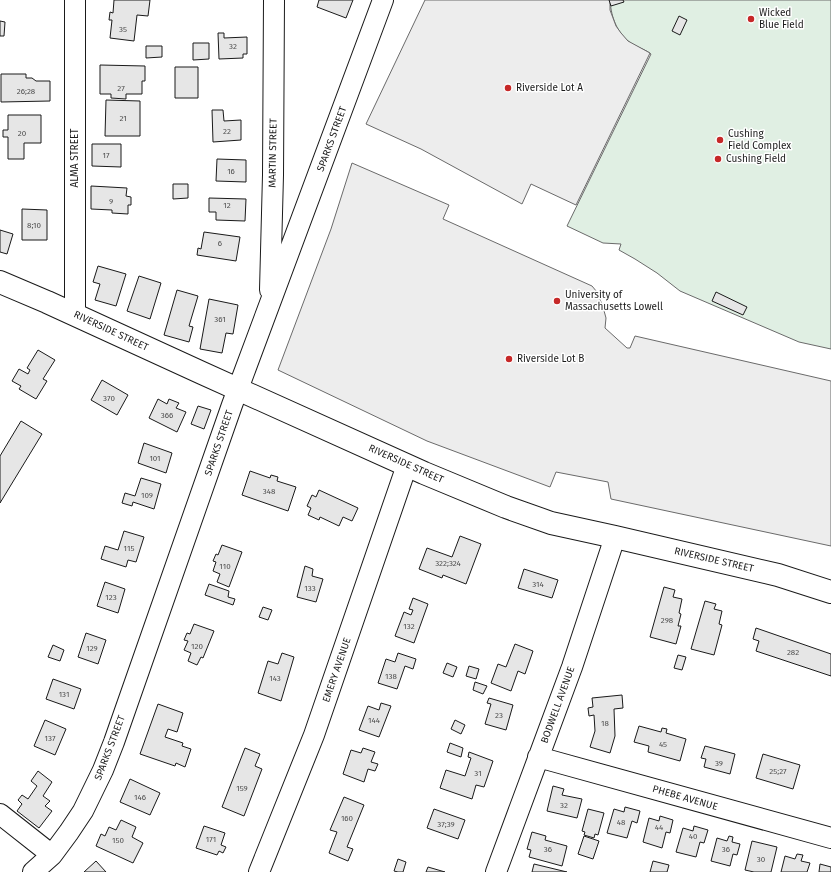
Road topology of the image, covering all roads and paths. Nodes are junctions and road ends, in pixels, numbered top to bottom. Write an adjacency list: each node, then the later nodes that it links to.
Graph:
1 (76, 0): 6 (street, ALMA STREET)
2 (274, 0): 5 (street, MARTIN STREET)
3 (383, 0): 5 (street, SPARKS STREET)
4 (0, 282): 6 (main road, RIVERSIDE STREET)
5 (270, 306): 7 (street, SPARKS STREET)
6 (75, 315): 7 (main road, RIVERSIDE STREET)
7 (238, 389): 8 (main road, RIVERSIDE STREET); 14 (street, SPARKS STREET)
8 (407, 465): 9 (main road, RIVERSIDE STREET); 16 (street, EMERY AVENUE)
9 (614, 537): 10 (main road, RIVERSIDE STREET); 11 (street, BODWELL AVENUE)
10 (831, 592)
11 (538, 757): 13 (street, PHEBE AVENUE); 17 (street, BODWELL AVENUE)
12 (0, 814): 14 (street)
13 (831, 838)
14 (52, 855): 15 (street, SPARKS STREET)
15 (33, 872)
16 (259, 872)
17 (496, 872)

